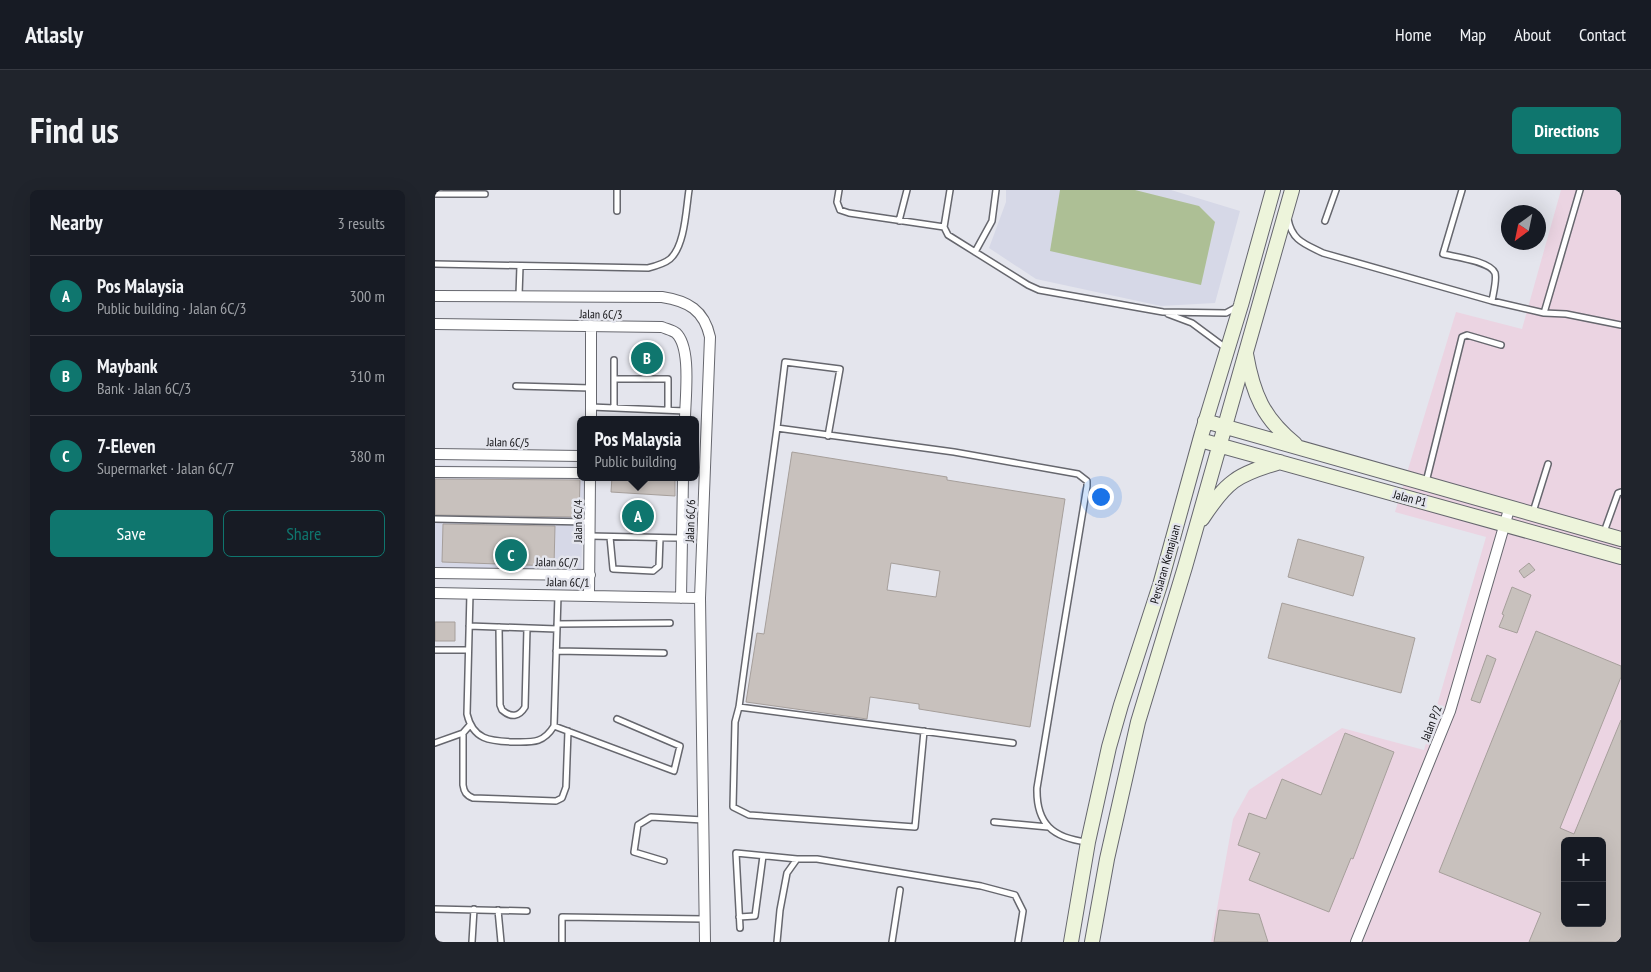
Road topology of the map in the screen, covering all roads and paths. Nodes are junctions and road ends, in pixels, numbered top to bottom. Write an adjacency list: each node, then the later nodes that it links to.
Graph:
1 (617, 190): 15 (lane)
2 (689, 190): 21 (lane)
3 (839, 190): 16 (lane)
4 (907, 190): 16 (lane)
5 (950, 190): 18 (lane)
6 (996, 190): 19 (lane)
7 (1273, 190): 25 (main road, Persiaran Kemajuan)
8 (1292, 190): 14 (main road, Persiaran Kemajuan)
9 (1336, 190): 17 (lane)
10 (1462, 190): 24 (lane)
11 (1580, 190): 27 (lane)
12 (435, 194): 13 (lane)
13 (485, 194)
14 (1286, 209): 24 (lane); 33 (main road, Persiaran Kemajuan)
15 (617, 211)
16 (899, 221): 18 (lane)
17 (1325, 221)
18 (944, 227): 19 (lane)
19 (975, 252): 26 (lane)
20 (435, 264): 21 (lane)
21 (520, 266): 23 (lane)
22 (435, 296): 23 (street, Jalan 6C/6)
23 (519, 296): 80 (street, Jalan 6C/6)
24 (1492, 301): 27 (lane)
25 (1241, 305): 26 (lane); 32 (main road, Persiaran Kemajuan)
26 (1163, 312): 32 (lane)
27 (1545, 314): 29 (lane)
28 (435, 324): 30 (street, Jalan 6C/3)
29 (1621, 325)
30 (591, 326): 37 (street); 41 (street, Jalan 6C/3)
31 (1501, 345): 58 (lane)
32 (1228, 350): 43 (main road, Persiaran Kemajuan)
33 (1245, 351): 44 (main road, Persiaran Kemajuan); 49 (main road)
34 (614, 360): 35 (lane)
35 (614, 379): 39 (lane); 40 (lane)
36 (516, 386): 37 (lane)
37 (591, 388): 38 (street)
38 (591, 407): 39 (lane); 42 (street)
39 (614, 408): 40 (lane)
40 (668, 410): 41 (lane)
41 (685, 415)
42 (591, 416)
43 (1205, 421): 44 (main road, Jalan P1); 47 (main road, Persiaran Kemajuan)
44 (1224, 426): 48 (main road, Persiaran Kemajuan); 49 (main road, Jalan P1)
45 (777, 428): 46 (lane); 46 (lane); 90 (lane)
46 (829, 436): 101 (lane)
47 (1200, 440): 48 (main road, Jalan P1); 102 (main road, Persiaran Kemajuan)
48 (1219, 445): 52 (main road, Jalan P1); 65 (main road, Persiaran Kemajuan)
49 (1300, 447): 58 (main road, Jalan P1)
50 (435, 454): 51 (street, Jalan 6C/5)
51 (577, 456)
52 (1280, 462): 64 (main road, Jalan P1); 65 (main road)
53 (1548, 464): 61 (lane)
54 (435, 472): 55 (street)
55 (577, 473)
56 (590, 481): 63 (street, Jalan 6C/4)
57 (683, 481): 70 (street)
58 (1425, 483): 60 (main road, Jalan P1)
59 (1621, 492): 66 (lane)
60 (1510, 506): 61 (main road, Jalan P1); 64 (street, Jalan P/2)
61 (1532, 512): 66 (main road, Jalan P1)
62 (435, 519): 63 (lane)
63 (590, 522): 67 (street, Jalan 6C/4)
64 (1505, 524): 72 (main road, Jalan P1); 123 (street, Jalan P/2)
65 (1195, 530): 122 (main road, Persiaran Kemajuan)
66 (1604, 534): 71 (main road, Jalan P1)
67 (590, 536): 68 (lane); 74 (street, Jalan 6C/4)
68 (610, 537): 69 (lane); 69 (lane)
69 (660, 538): 70 (lane)
70 (682, 538): 79 (street)
71 (1621, 539)
72 (1621, 557)
73 (435, 573): 74 (street, Jalan 6C/7)
74 (589, 575): 78 (street, Jalan 6C/4)
75 (435, 593): 76 (street, Jalan 6C/1)
76 (470, 593): 77 (street, Jalan 6C/1); 82 (lane)
77 (558, 594): 78 (street, Jalan 6C/1); 83 (lane)
78 (589, 595): 79 (street, Jalan 6C/1)
79 (681, 598): 80 (street, Jalan 6C/1)
80 (700, 598): 99 (street, Jalan 6C/6)
81 (670, 623): 83 (lane)
82 (469, 626): 84 (lane); 87 (lane)
83 (557, 626): 85 (lane); 88 (lane)
84 (499, 627): 85 (lane); 85 (lane)
85 (527, 628)
86 (435, 650): 87 (lane)
87 (468, 650): 92 (lane)
88 (557, 651): 89 (lane); 93 (lane)
89 (664, 653)
90 (739, 707): 95 (lane); 95 (lane)
91 (617, 719): 94 (lane)
92 (470, 725): 93 (lane); 96 (lane)
93 (554, 726): 94 (lane)
94 (568, 731): 96 (lane)
95 (924, 731): 98 (lane)
96 (463, 733): 97 (lane)
97 (435, 743)
98 (1013, 743)
99 (703, 820): 105 (lane); 112 (street, Jalan 6C/6)
100 (994, 822): 101 (lane)
101 (1048, 827): 102 (lane)
102 (1088, 842): 121 (main road, Persiaran Kemajuan)
103 (763, 856): 104 (lane); 111 (lane); 111 (lane)
104 (797, 859): 118 (lane); 120 (lane)
105 (663, 861)
106 (900, 890): 119 (lane)
107 (435, 909): 108 (lane)
108 (474, 910): 109 (lane); 114 (lane)
109 (498, 910): 110 (lane); 115 (lane)
110 (527, 911)
111 (739, 917): 113 (lane)
112 (705, 919): 116 (lane); 117 (street, Jalan 6C/6)
113 (740, 928)
114 (472, 942)
115 (501, 942)
116 (561, 942)
117 (705, 942)
118 (777, 942)
119 (892, 942)
120 (1018, 942)
121 (1071, 942)
122 (1091, 942)
123 (1356, 942)

